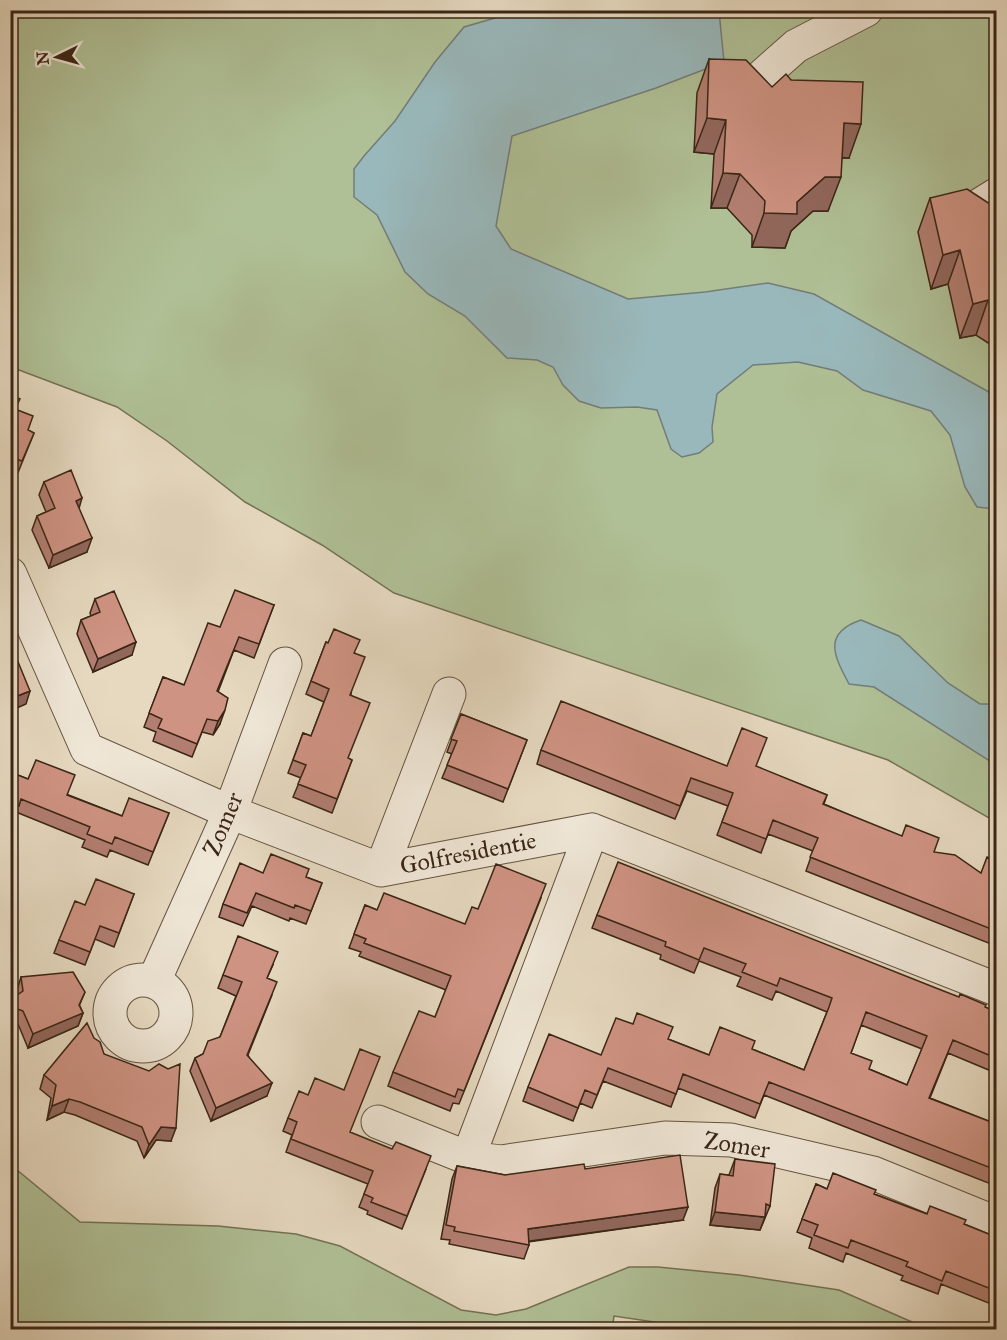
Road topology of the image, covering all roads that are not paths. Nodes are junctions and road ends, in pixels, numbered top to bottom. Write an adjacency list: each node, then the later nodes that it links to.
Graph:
1 (866, 10): 2 (street)
2 (752, 85)
3 (14, 593): 6 (street, Golfresidentie)
4 (285, 664): 6 (street, Zomer)
5 (449, 693): 8 (street)
6 (230, 812): 8 (street, Golfresidentie); 9 (street, Zomer)
7 (592, 830): 8 (street, Golfresidentie); 10 (street); 12 (street)
8 (381, 870)
9 (154, 981)
10 (996, 989)
11 (378, 1122): 12 (street, Zomer)
12 (468, 1158): 13 (street, Zomer)
13 (996, 1223)

